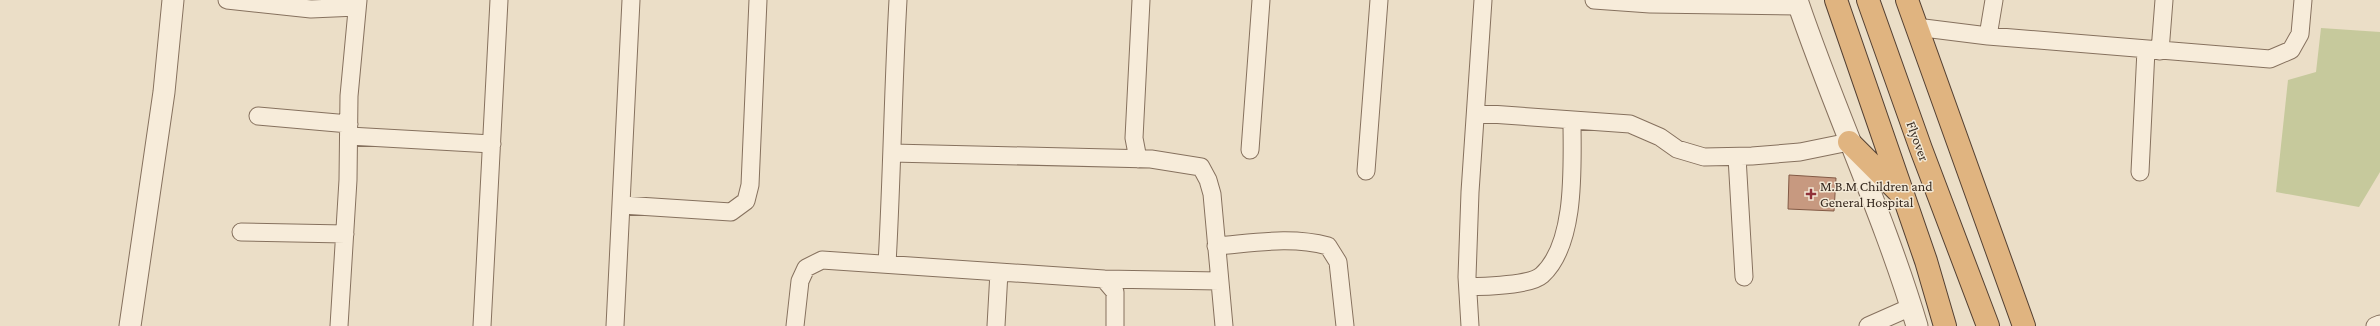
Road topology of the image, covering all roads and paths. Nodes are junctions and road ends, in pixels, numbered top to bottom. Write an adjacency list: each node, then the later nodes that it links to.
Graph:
1 (173, 0): 48 (street)
2 (227, 0): 18 (street)
3 (499, 0): 28 (street)
4 (631, 0): 36 (street)
5 (758, 0): 36 (street)
6 (898, 0): 30 (street)
7 (1141, 0): 32 (street)
8 (1261, 0): 29 (street)
9 (1379, 0): 33 (street)
10 (1483, 0): 23 (street)
11 (1594, 0): 19 (street)
12 (1836, 0): 35 (highway)
13 (1868, 0): 60 (highway, Flyover)
14 (1907, 0): 20 (highway)
15 (1994, 0): 21 (street)
16 (2164, 0): 22 (street)
17 (2303, 0): 22 (street)
18 (357, 3): 26 (street)
19 (1798, 3): 27 (street)
20 (1916, 27): 21 (street); 61 (highway)
21 (1988, 36): 22 (street)
22 (2153, 50): 34 (street)
23 (1476, 113): 25 (street); 45 (street)
24 (258, 116): 26 (street)
25 (1572, 120): 31 (street); 45 (street)
26 (349, 130): 28 (street); 38 (street)
27 (1849, 142): 31 (street); 35 (highway); 46 (street)
28 (492, 144): 50 (street)
29 (1250, 150)
30 (892, 153): 32 (street); 40 (street)
31 (1737, 157): 42 (street)
32 (1138, 159): 39 (street)
33 (1366, 172)
34 (2140, 172)
35 (1904, 196): 59 (highway)
36 (622, 205): 51 (street)
37 (241, 232): 38 (street)
38 (345, 234): 49 (street)
39 (1216, 246): 44 (street); 56 (street)
40 (888, 264): 41 (street); 52 (street)
41 (999, 272): 43 (street); 53 (street)
42 (1744, 277)
43 (1104, 279): 44 (street); 54 (street)
44 (1219, 280): 55 (street)
45 (1468, 287): 57 (street)
46 (1914, 317): 58 (street)
47 (2380, 324): 62 (street)
48 (130, 326)
49 (339, 326)
50 (482, 326)
51 (615, 326)
52 (795, 326)
53 (996, 326)
54 (1114, 326)
55 (1224, 326)
56 (1345, 326)
57 (1470, 326)
58 (1868, 326)
59 (1945, 326)
60 (1988, 326)
61 (2024, 326)
62 (2375, 326)

